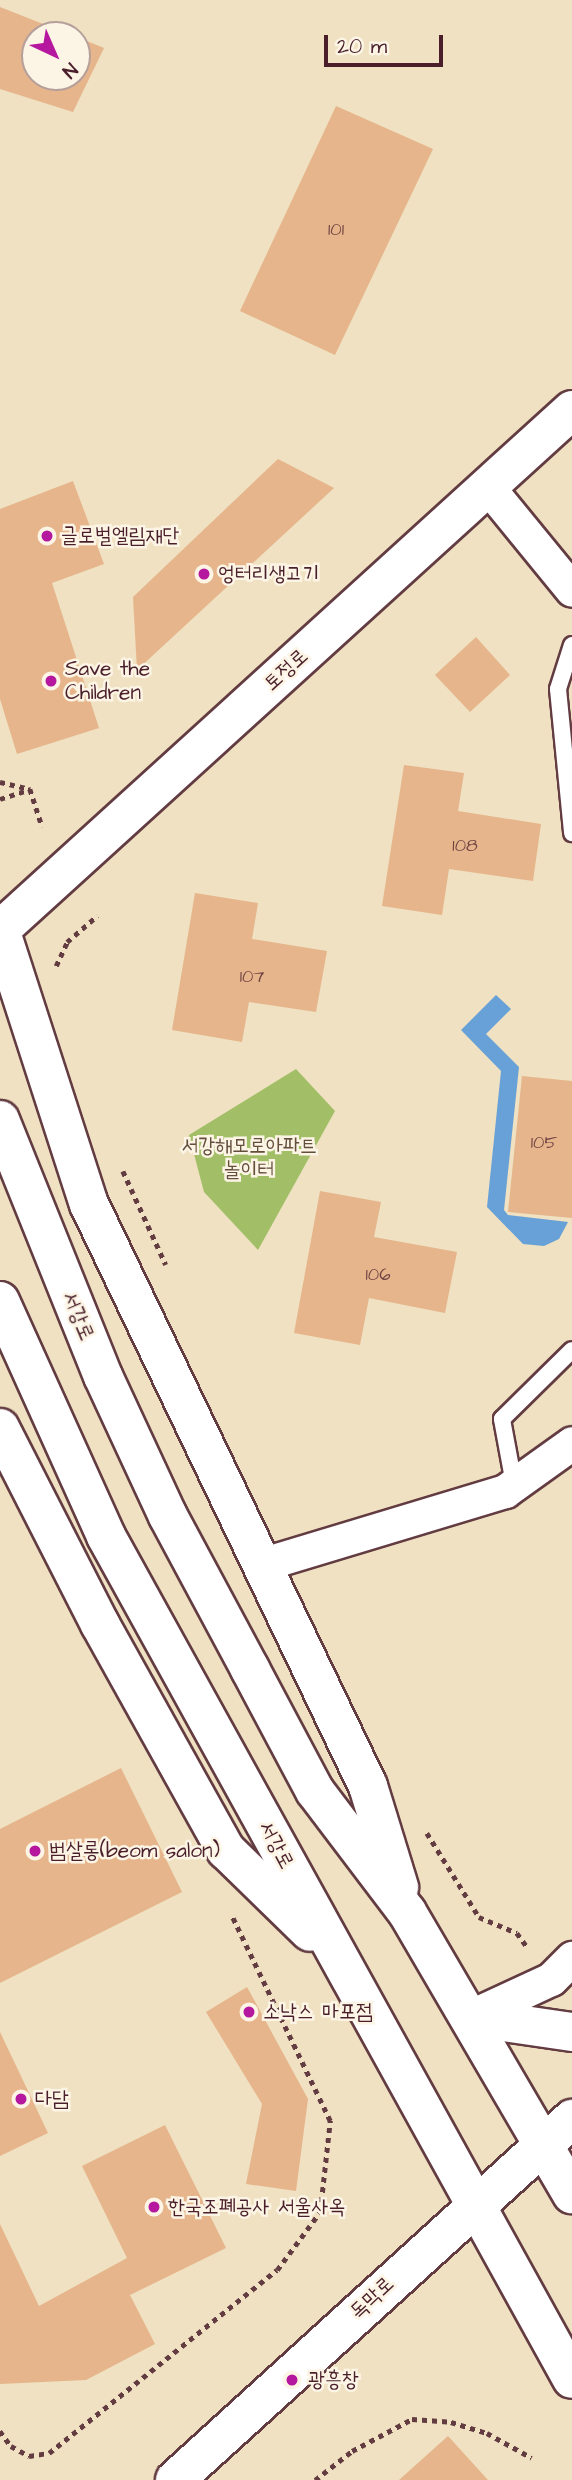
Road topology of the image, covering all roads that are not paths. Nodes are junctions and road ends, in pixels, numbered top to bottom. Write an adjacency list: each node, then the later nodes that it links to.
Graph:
1 (572, 410): 2 (main road, 토정로)
2 (487, 486): 3 (street); 6 (main road, 토정로)
3 (572, 590)
4 (572, 645): 5 (lane)
5 (572, 833)
6 (0, 930): 13 (main road)
7 (0, 1119): 14 (main road, 서강로)
8 (0, 1300): 15 (main road, 서강로)
9 (572, 1350): 12 (lane)
10 (0, 1428): 15 (main road)
11 (569, 1451): 12 (street)
12 (514, 1483): 13 (street)
13 (260, 1565): 14 (main road)
14 (407, 1912): 17 (main road, 서강로)
15 (336, 1956): 22 (main road, 서강로)
16 (562, 1968): 17 (street)
17 (469, 2017): 18 (main road); 20 (main road, 서강로)
18 (572, 2032)
19 (572, 2119): 20 (main road, 독막로)
20 (544, 2144): 21 (main road, 서강로); 22 (main road, 독막로)
21 (572, 2194)
22 (474, 2204): 23 (main road, 서강로); 24 (main road, 독막로)
23 (572, 2379)
24 (175, 2480)

